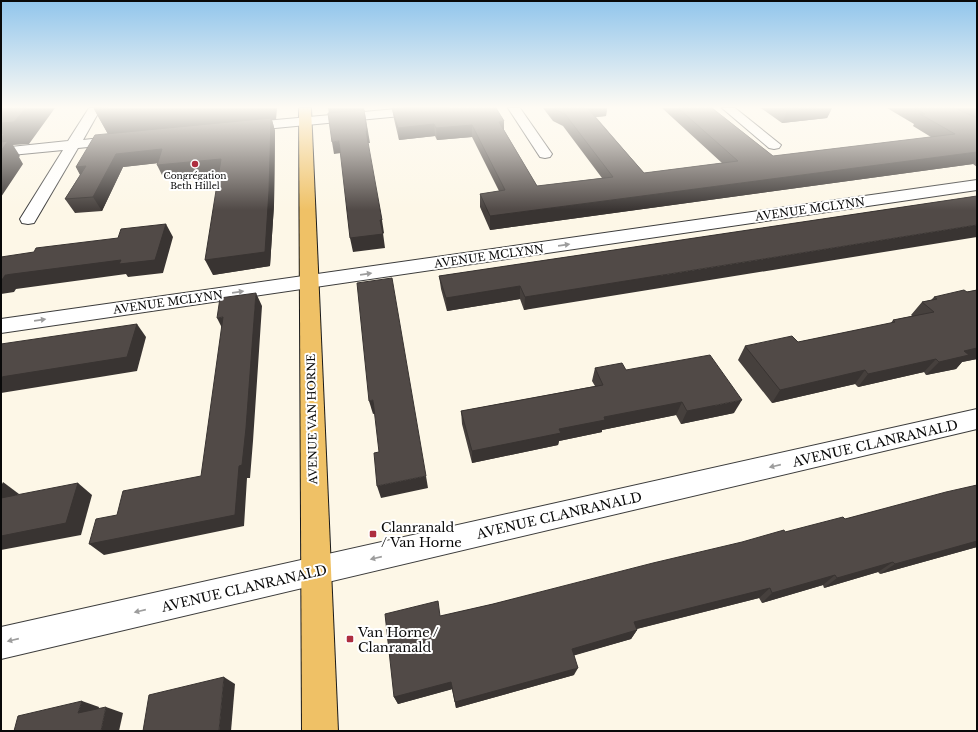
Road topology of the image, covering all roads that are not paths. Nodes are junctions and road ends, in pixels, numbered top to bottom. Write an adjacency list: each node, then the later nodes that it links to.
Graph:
1 (75, 142): 6 (street)
2 (100, 142): 6 (street)
3 (306, 142): 12 (main road, AVENUE VAN HORNE)
4 (537, 142): 9 (street)
5 (770, 142): 7 (street)
6 (73, 145): 8 (street); 11 (street)
7 (774, 145)
8 (1, 152)
9 (545, 154)
10 (977, 185): 12 (street, AVENUE MCLYNN, one-way to 10)
11 (28, 219)
12 (310, 282): 13 (street, AVENUE MCLYNN, one-way to 12); 15 (main road, AVENUE VAN HORNE)
13 (1, 326)
14 (977, 419): 15 (street, AVENUE CLANRANALD, one-way to 15)
15 (315, 572): 16 (street, AVENUE CLANRANALD, one-way to 16); 17 (main road, AVENUE VAN HORNE)
16 (1, 643)
17 (320, 731)

